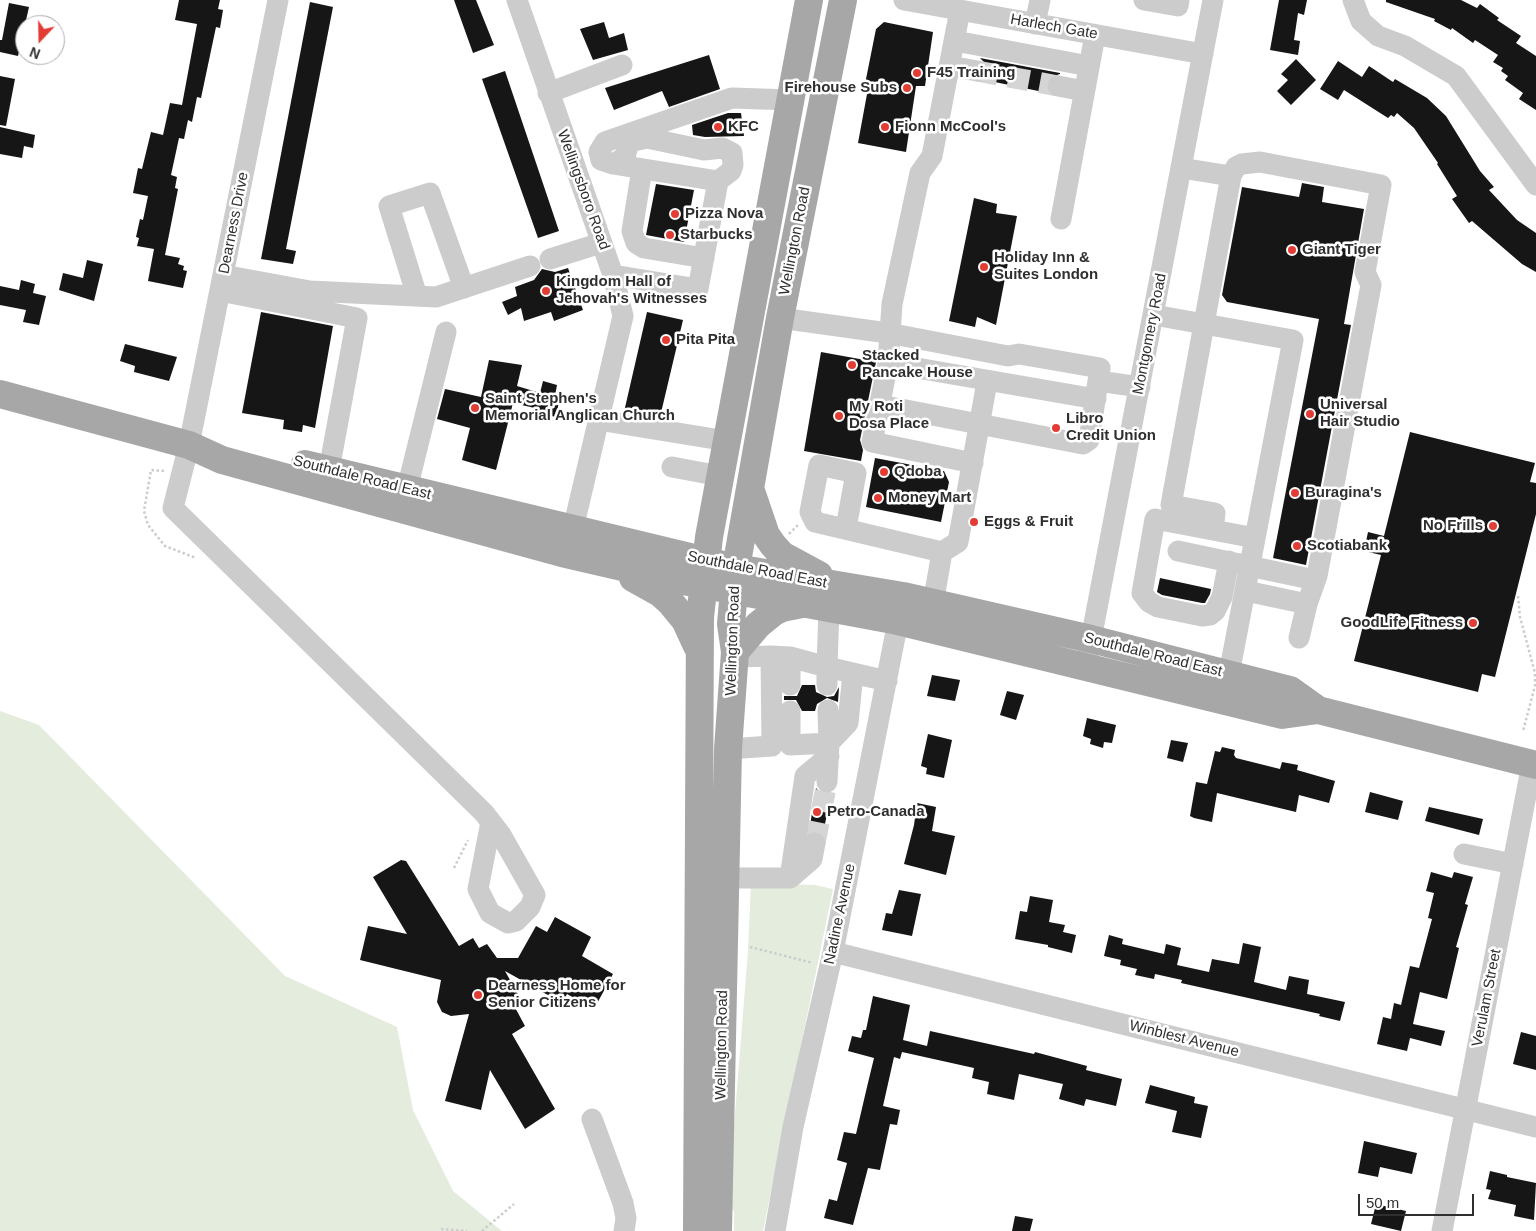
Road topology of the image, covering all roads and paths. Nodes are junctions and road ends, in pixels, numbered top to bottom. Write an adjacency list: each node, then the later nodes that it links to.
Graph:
1 (278, 0): 37 (street, Dearness Drive)
2 (516, 0): 22 (street, Wellingsboro Road)
3 (809, 0): 23 (main road, Wellington Road)
4 (842, 0): 24 (main road, Wellington Road)
5 (904, 0): 11 (street, Harlech Gate)
6 (1040, 0): 12 (street)
7 (1144, 0): 8 (street)
8 (1179, 0)
9 (1213, 0): 15 (street, Montgomery Road)
10 (1353, 0): 30 (street)
11 (960, 10): 12 (street, Harlech Gate); 14 (street)
12 (1035, 24): 13 (street, Harlech Gate)
13 (1095, 35): 15 (street, Harlech Gate); 18 (street)
14 (955, 41): 17 (street); 18 (street)
15 (1203, 54): 26 (street, Montgomery Road)
16 (622, 66): 22 (street)
17 (950, 66): 19 (street); 44 (street)
18 (1089, 66): 21 (street)
19 (977, 71)
20 (1058, 86): 21 (street)
21 (1084, 91): 31 (street)
22 (548, 93): 32 (street, Wellingsboro Road)
23 (791, 100): 24 (main road); 25 (street); 53 (main road, Wellington Road)
24 (821, 107): 41 (main road, Wellington Road)
25 (613, 164): 27 (street); 29 (street)
26 (1181, 168): 28 (street); 40 (street, Montgomery Road)
27 (642, 169): 29 (street); 33 (street)
28 (1231, 176): 42 (street); 74 (street)
29 (718, 181): 33 (street)
30 (1536, 185)
31 (1061, 218)
32 (601, 243): 34 (street); 36 (street, Wellingsboro Road)
33 (704, 258): 36 (street)
34 (550, 259)
35 (530, 266): 38 (street)
36 (613, 275): 51 (street, Wellingsboro Road)
37 (222, 283): 39 (street); 54 (street, Dearness Drive); 57 (street)
38 (464, 288): 39 (street); 39 (street)
39 (417, 296)
40 (1154, 315): 42 (street); 47 (street, Montgomery Road)
41 (780, 318): 44 (street); 60 (main road, Wellington Road)
42 (1204, 324): 65 (street); 66 (street)
43 (446, 332): 59 (street)
44 (888, 333): 45 (street); 48 (street)
45 (888, 363): 46 (street); 50 (street)
46 (987, 382): 48 (street); 52 (street)
47 (1140, 387): 48 (street); 83 (street, Montgomery Road)
48 (1097, 390): 52 (street)
49 (0, 394): 54 (main road, Southdale Road East)
50 (880, 405): 52 (street); 55 (street)
51 (598, 420): 53 (street); 64 (street, Wellingsboro Road)
52 (980, 424): 55 (street)
53 (727, 441): 58 (main road, Wellington Road)
54 (190, 445): 57 (main road, Southdale Road East); 70 (main road, Southdale Road East); 102 (street, Dearness Drive)
55 (973, 462): 68 (street)
56 (672, 467): 58 (street)
57 (329, 470): 59 (main road, Southdale Road East)
58 (720, 476): 72 (main road, Wellington Road)
59 (407, 489): 64 (main road, Southdale Road East)
60 (750, 490): 73 (main road, Wellington Road); 77 (main road)
61 (804, 520): 67 (path)
62 (1170, 522): 65 (street); 69 (street); 69 (street)
63 (846, 528): 68 (street)
64 (572, 529): 72 (main road, Southdale Road East)
65 (1213, 530): 66 (street)
66 (1255, 538): 71 (street)
67 (783, 540)
68 (942, 552): 79 (street)
69 (1229, 561): 71 (street)
70 (609, 564): 72 (main road, Southdale Road East); 84 (main road)
71 (1250, 565): 74 (street); 75 (street)
72 (705, 573): 73 (main road, Southdale Road East); 84 (main road, Wellington Road)
73 (735, 580): 77 (main road, Southdale Road East); 78 (main road, Southdale Road East); 85 (main road, Wellington Road)
74 (1315, 580): 80 (street)
75 (1246, 592): 80 (street); 89 (street)
76 (1518, 596): 96 (path)
77 (834, 597): 78 (main road, Southdale Road East); 81 (main road, Southdale Road East); 90 (street)
78 (802, 604): 85 (main road)
79 (933, 604): 81 (main road, Southdale Road East); 83 (main road, Southdale Road East)
80 (1307, 604): 82 (street)
81 (901, 609): 87 (main road, Southdale Road East); 91 (street, Nadine Avenue)
82 (1299, 638)
83 (1092, 639): 87 (street, Montgomery Road); 89 (main road, Southdale Road East)
84 (700, 652): 118 (main road, Wellington Road)
85 (735, 654): 86 (street); 98 (main road, Wellington Road)
86 (781, 656): 90 (street); 92 (street); 97 (street)
87 (1086, 667): 94 (main road, Southdale Road East)
88 (853, 673): 90 (street); 91 (street); 99 (street)
89 (1229, 674): 94 (main road, Southdale Road East)
90 (827, 676)
91 (886, 681): 109 (street, Nadine Avenue)
92 (790, 686)
93 (828, 710): 99 (street)
94 (1318, 710): 100 (main road, Southdale Road East)
95 (790, 711): 97 (street)
96 (1522, 731)
97 (781, 746): 98 (street); 99 (street)
98 (728, 749): 106 (main road, Wellington Road)
99 (829, 749): 101 (street); 107 (street)
100 (1534, 765): 105 (street, Verulam Street)
101 (827, 782)
102 (491, 822)
103 (815, 843): 107 (street)
104 (1464, 854): 105 (street)
105 (1513, 864): 110 (street, Verulam Street)
106 (725, 878): 107 (street); 119 (main road, Wellington Road)
107 (790, 878)
108 (750, 947): 109 (path)
109 (825, 958): 110 (street, Winblest Avenue); 120 (street, Nadine Avenue)
110 (1465, 1110): 112 (street, Winblest Avenue); 121 (street, Verulam Street)
111 (592, 1119): 117 (street)
112 (1536, 1127)
113 (514, 1204): 116 (path)
114 (441, 1230): 115 (path)
115 (467, 1231)
116 (482, 1231)
117 (624, 1231)
118 (697, 1231)
119 (718, 1231)
120 (775, 1231)
121 (1442, 1231)

